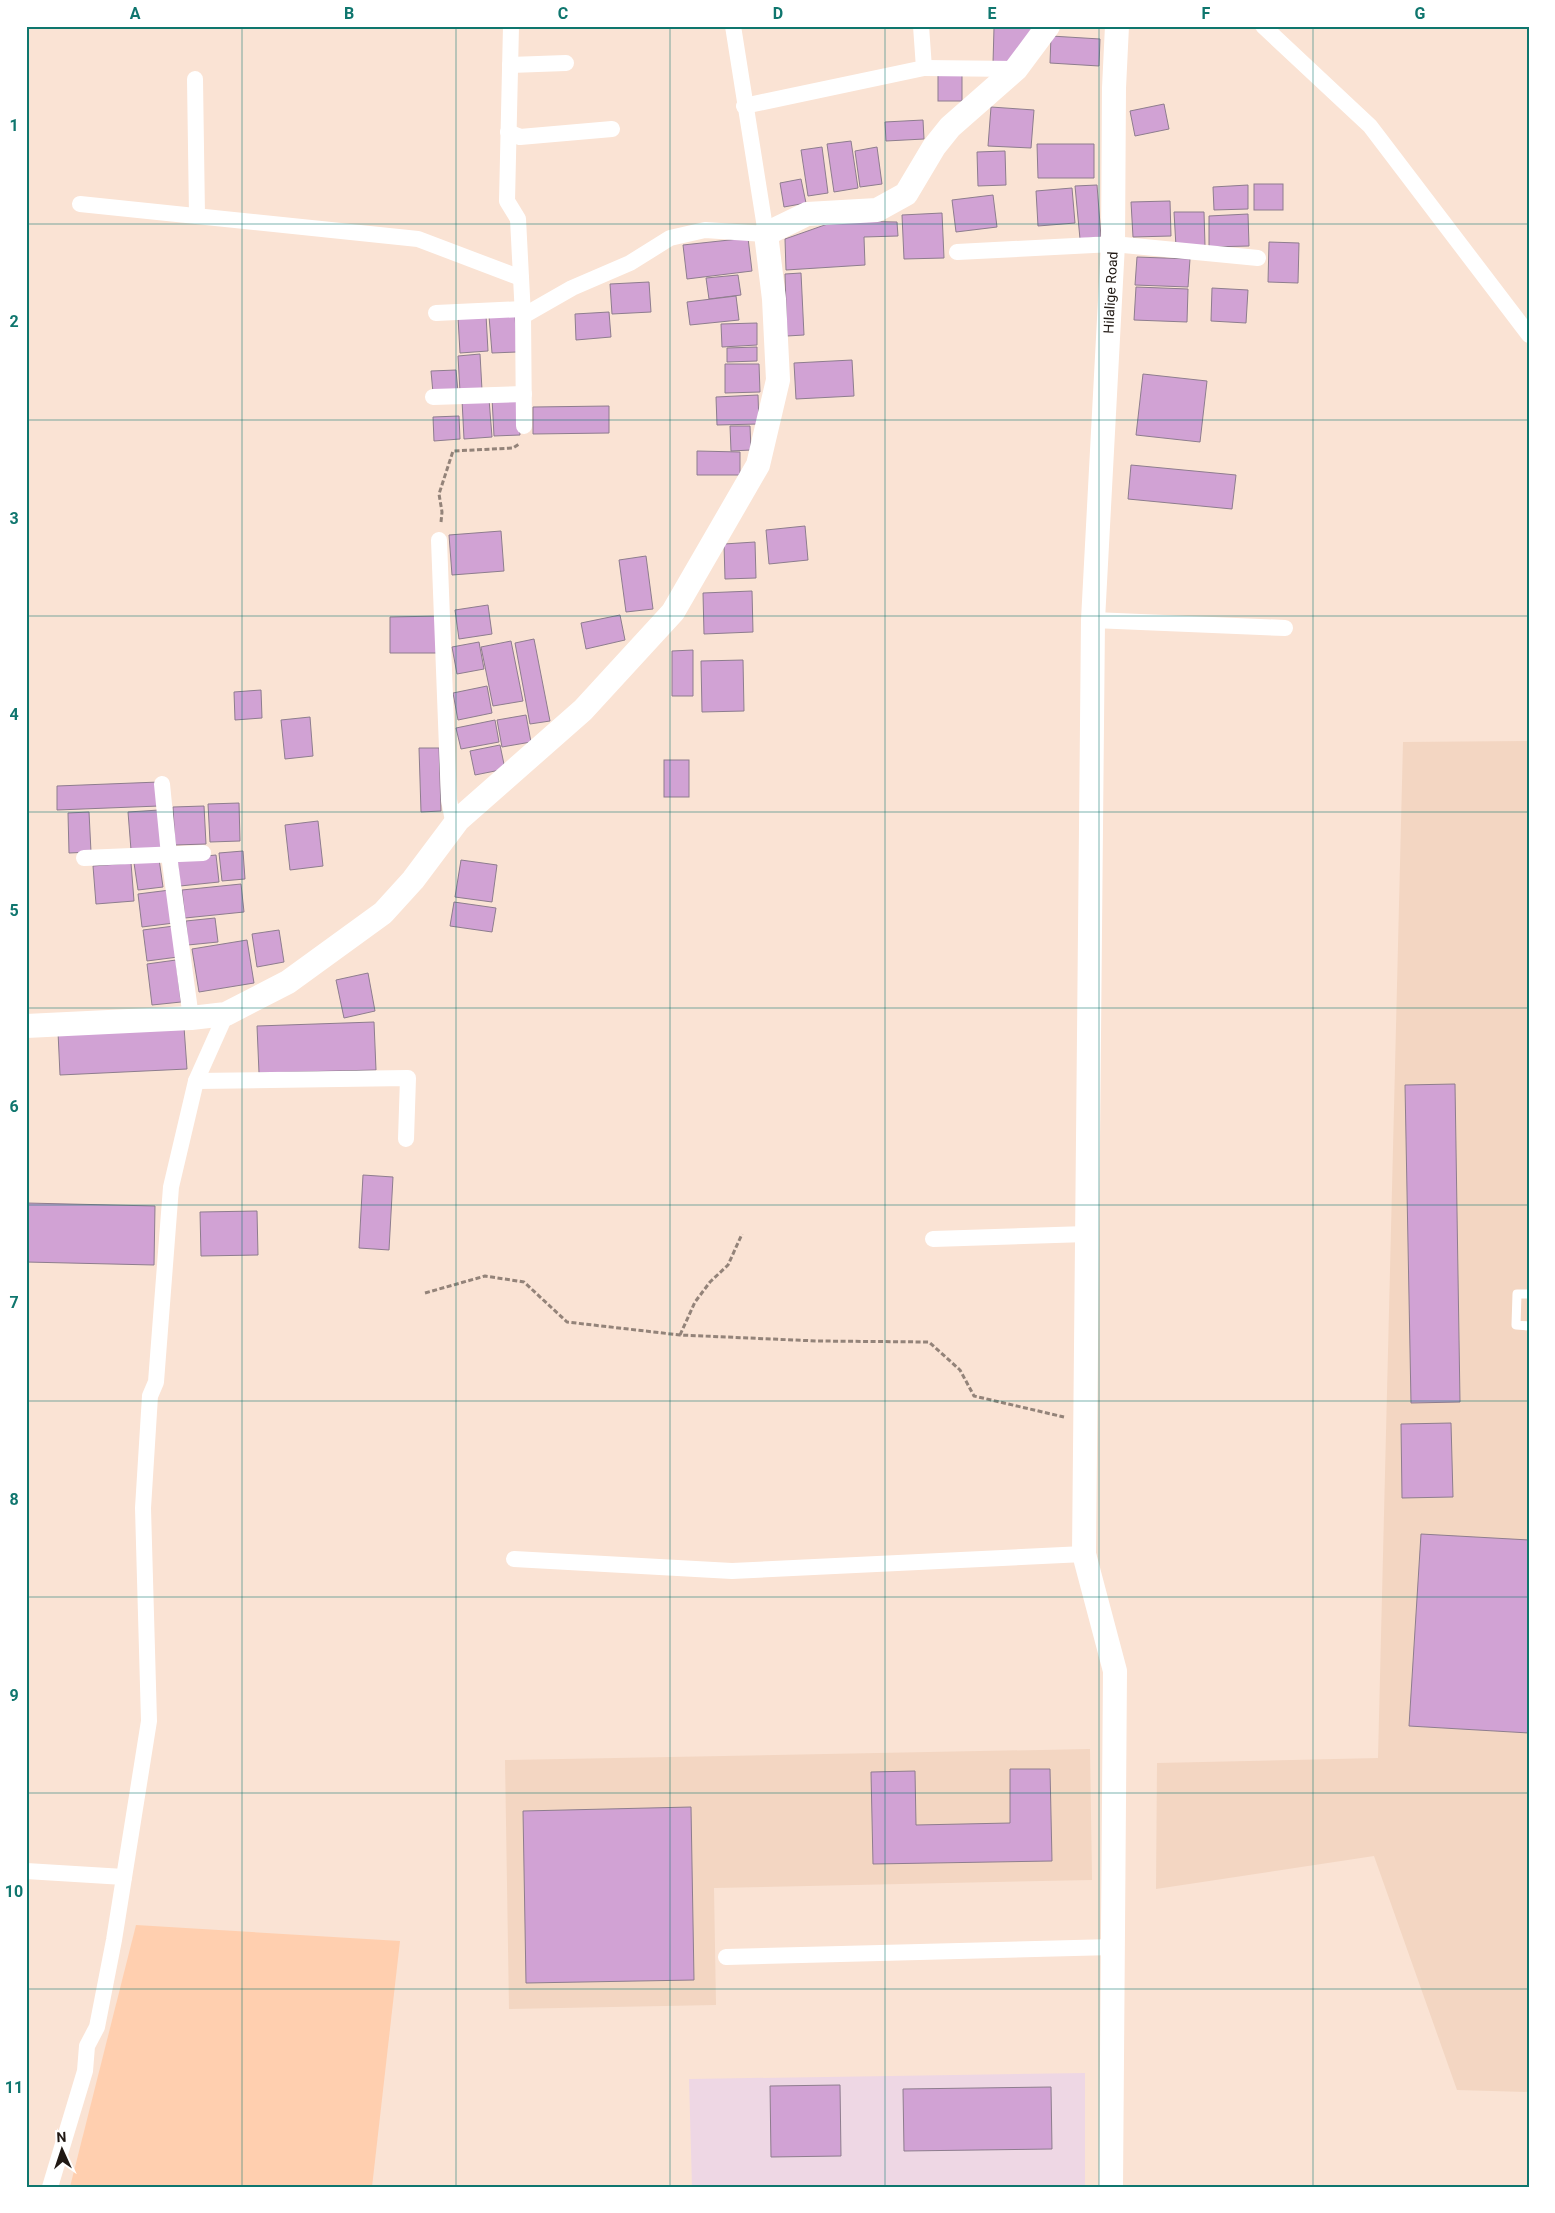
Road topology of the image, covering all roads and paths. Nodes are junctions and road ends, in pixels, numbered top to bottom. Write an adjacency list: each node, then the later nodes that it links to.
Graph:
1 (511, 26): 8 (street)
2 (733, 26): 12 (street)
3 (920, 26): 9 (street)
4 (1048, 26): 10 (street)
5 (1117, 26): 18 (street, Hilalige Road)
6 (1263, 26): 24 (street)
7 (566, 62): 8 (street)
8 (510, 65): 14 (street)
9 (924, 68): 10 (street); 12 (street)
10 (1016, 69): 17 (street)
11 (195, 79): 16 (street)
12 (744, 106): 17 (street)
13 (612, 129): 14 (street)
14 (508, 132): 21 (street)
15 (80, 204): 16 (street)
16 (197, 216): 21 (street)
17 (766, 234): 22 (street); 32 (street)
18 (1113, 244): 19 (street); 20 (street); 29 (street, Hilalige Road)
19 (957, 252)
20 (1258, 258)
21 (522, 278): 22 (street)
22 (523, 312): 23 (street); 25 (street)
23 (436, 313)
24 (1529, 335)
25 (524, 394): 26 (street); 27 (street)
26 (434, 397)
27 (524, 426): 28 (path)
28 (439, 540): 32 (street)
29 (1093, 620): 30 (street); 42 (street, Hilalige Road)
30 (1285, 628)
31 (162, 784): 34 (street)
32 (454, 826): 36 (street)
33 (203, 852): 34 (street)
34 (169, 855): 35 (street); 37 (street)
35 (84, 858)
36 (226, 1014): 37 (street); 39 (street)
37 (191, 1018): 38 (street)
38 (26, 1026)
39 (196, 1082): 40 (street); 52 (street)
40 (406, 1139)
41 (742, 1234): 47 (path)
42 (1087, 1234): 43 (street); 48 (street, Hilalige Road)
43 (933, 1239)
44 (425, 1293): 47 (path)
45 (1529, 1294): 46 (lane)
46 (1529, 1326)
47 (680, 1335): 48 (path)
48 (1085, 1422): 49 (street, Hilalige Road)
49 (1084, 1554): 50 (street); 53 (street, Hilalige Road)
50 (514, 1559)
51 (26, 1871): 52 (street)
52 (124, 1877): 55 (street)
53 (1113, 1947): 54 (street); 56 (street, Hilalige Road)
54 (726, 1957)
55 (50, 2187)
56 (1111, 2187)

